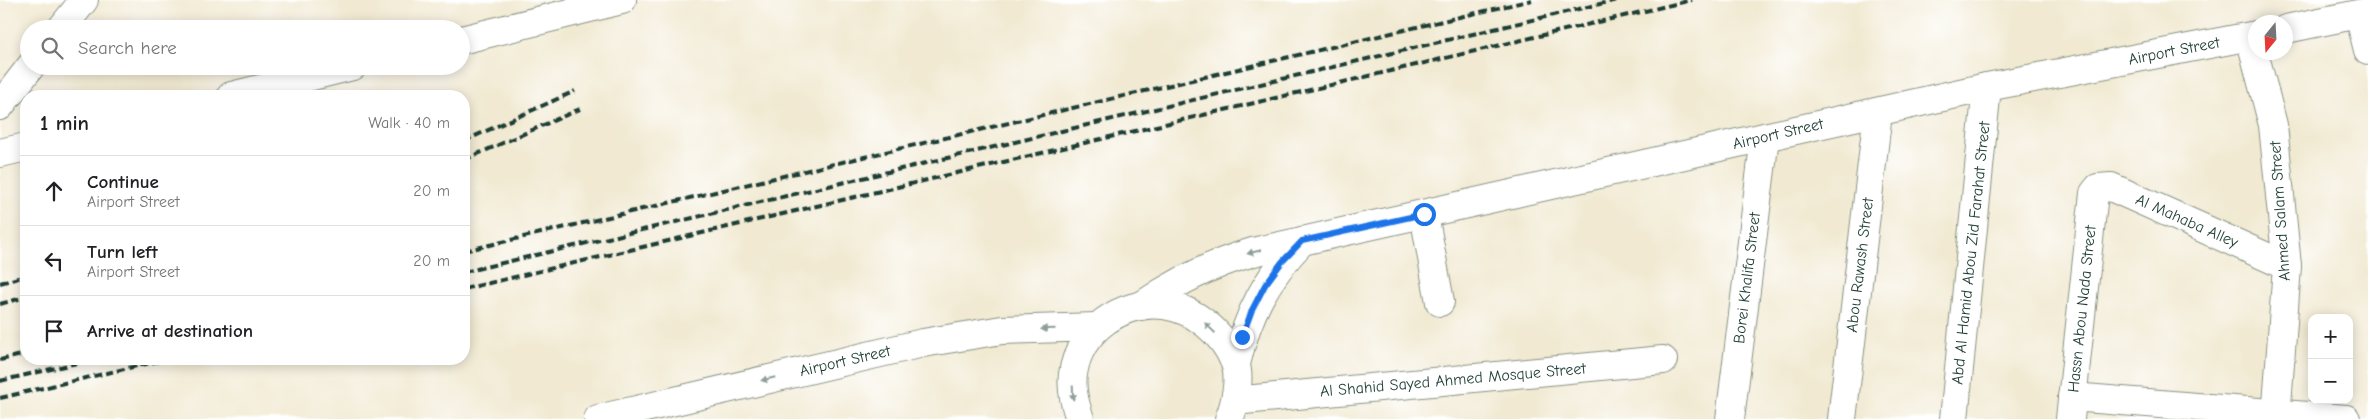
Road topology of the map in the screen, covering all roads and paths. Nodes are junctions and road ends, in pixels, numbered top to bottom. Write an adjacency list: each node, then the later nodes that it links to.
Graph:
1 (84, 0): 4 (street)
2 (622, 0): 7 (street)
3 (2364, 13): 5 (street); 8 (street)
4 (68, 20)
5 (2293, 28)
6 (2248, 37): 12 (street, Airport Street)
7 (470, 38)
8 (2368, 50)
9 (2258, 60): 22 (street, Ahmed Salam Street)
10 (24, 75): 14 (street)
11 (316, 75): 13 (street)
12 (1987, 87): 15 (street, Airport Street); 34 (street, Abd Al Hamid Abou Zid Farahat Street)
13 (255, 90)
14 (0, 106)
15 (1878, 112): 16 (street, Airport Street); 33 (street, Abou Rawash Street)
16 (1765, 137): 20 (street, Airport Street); 32 (street, Borei Khalifa Street)
17 (20, 148): 18 (street)
18 (0, 153)
19 (2094, 199): 22 (street, Al Mahaba Alley); 28 (street, Hassn Abou Nada Street)
20 (1424, 214): 21 (street, Airport Street); 23 (street)
21 (1302, 241): 24 (street, Airport Street, one-way to 24); 27 (street)
22 (2287, 266): 29 (street, Ahmed Salam Street)
23 (1440, 302)
24 (1141, 306): 25 (street); 27 (street, one-way to 24)
25 (1096, 328): 30 (street, Airport Street, one-way to 30); 31 (street, one-way to 31)
26 (1663, 360): 27 (street, Al Shahid Sayed Ahmed Mosque Street)
27 (1239, 398)
28 (2071, 408): 29 (street)
29 (2276, 416): 35 (street)
30 (598, 419)
31 (1080, 419)
32 (1730, 419)
33 (1842, 419)
34 (1954, 419)
35 (2346, 419)

